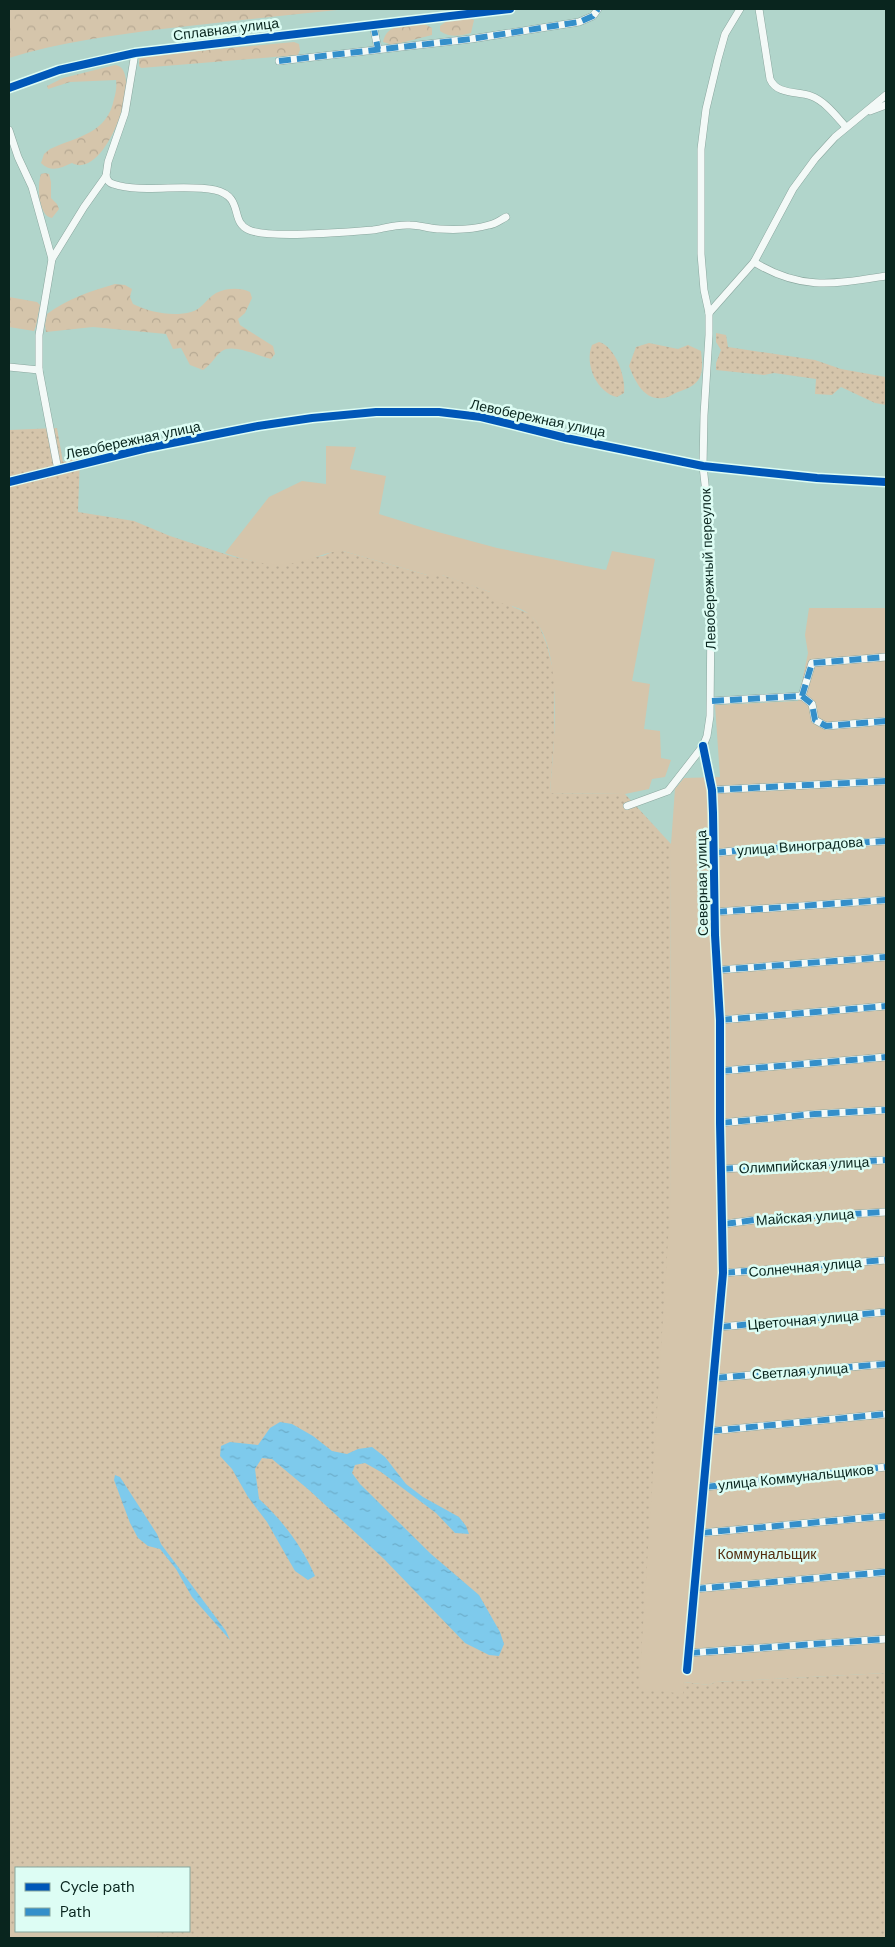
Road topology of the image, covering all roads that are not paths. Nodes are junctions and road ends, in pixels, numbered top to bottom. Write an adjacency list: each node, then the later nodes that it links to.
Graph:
1 (510, 9): 5 (street, Сплавная улица)
2 (598, 9): 6 (street)
3 (740, 9): 20 (street, Левобережный переулок)
4 (759, 9): 13 (street)
5 (373, 24): 6 (street); 7 (street, Сплавная улица)
6 (378, 49): 8 (street)
7 (135, 53): 9 (street, Сплавная улица); 15 (street)
8 (279, 61)
9 (9, 88)
10 (886, 95): 12 (street)
11 (886, 105): 12 (street)
12 (865, 112): 13 (street)
13 (846, 127): 18 (street)
14 (9, 130): 17 (street)
15 (106, 176): 16 (street); 17 (street)
16 (506, 217)
17 (52, 259): 22 (street)
18 (754, 262): 19 (street); 20 (street)
19 (886, 276)
20 (709, 313): 23 (street, Левобережный переулок)
21 (9, 367): 22 (street)
22 (39, 370): 24 (street)
23 (703, 466): 24 (street, Левобережная улица); 26 (street, Левобережная улица); 29 (street, Левобережный переулок)
24 (58, 470): 25 (street, Левобережная улица)
25 (9, 482)
26 (886, 482)
27 (886, 657): 28 (street)
28 (802, 696): 29 (street); 30 (street)
29 (712, 701): 31 (street, Левобережный переулок)
30 (886, 721)
31 (703, 746): 33 (street, Северная улица); 34 (street)
32 (886, 781): 33 (street)
33 (712, 790): 36 (street, Северная улица)
34 (627, 806)
35 (886, 841): 36 (street, улица Виноградова)
36 (714, 853): 38 (street, Северная улица)
37 (886, 900): 38 (street)
38 (715, 912): 40 (street, Северная улица)
39 (886, 957): 40 (street)
40 (718, 970): 42 (street, Северная улица)
41 (886, 1006): 42 (street)
42 (720, 1020): 44 (street, Северная улица)
43 (886, 1057): 44 (street)
44 (720, 1071): 46 (street, Северная улица)
45 (886, 1110): 46 (street)
46 (720, 1123): 48 (street, Северная улица)
47 (886, 1160): 48 (street, Олимпийская улица)
48 (721, 1169): 50 (street, Северная улица)
49 (886, 1212): 50 (street, Майская улица)
50 (724, 1224): 52 (street, Северная улица)
51 (886, 1260): 52 (street, Солнечная улица)
52 (723, 1274): 54 (street, Северная улица)
53 (886, 1312): 54 (street, Цветочная улица)
54 (719, 1327): 56 (street, Северная улица)
55 (886, 1364): 56 (street, Светлая улица)
56 (715, 1378): 58 (street, Северная улица)
57 (886, 1414): 58 (street)
58 (710, 1431): 60 (street, Северная улица)
59 (886, 1467): 60 (street, улица Коммунальщиков)
60 (705, 1487): 62 (street, Северная улица)
61 (886, 1516): 62 (street)
62 (700, 1533): 64 (street, Северная улица)
63 (886, 1572): 64 (street)
64 (694, 1588): 66 (street, Северная улица)
65 (886, 1639): 66 (street)
66 (688, 1653): 67 (street, Северная улица)
67 (687, 1670)

